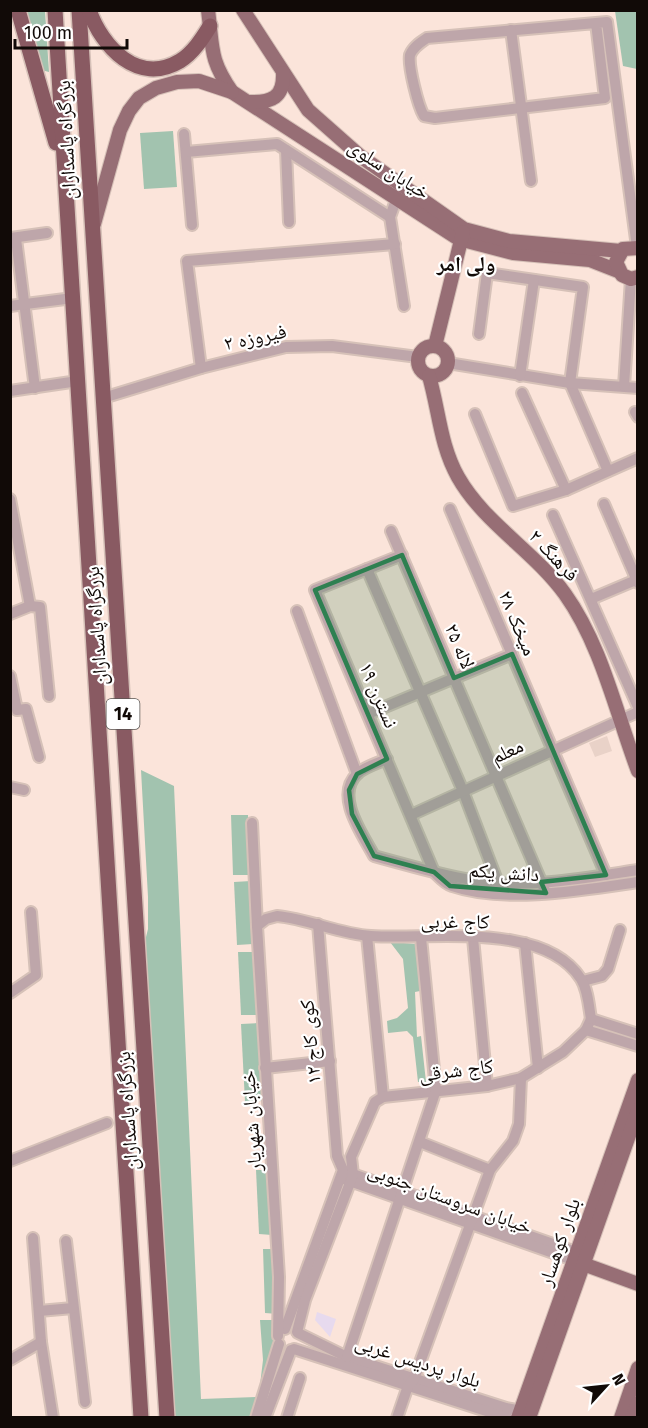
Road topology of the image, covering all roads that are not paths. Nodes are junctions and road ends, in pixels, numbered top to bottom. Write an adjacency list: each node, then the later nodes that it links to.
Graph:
1 (18, 10): 17 (highway)
2 (55, 10): 17 (highway, بزرگراه پاسداران / 14)
3 (79, 10): 23 (highway, بزرگراه پاسداران / 14)
4 (89, 10): 8 (highway)
5 (208, 10): 8 (main road, خیابان سلوی)
6 (243, 10): 10 (main road, خیابان سلوی)
7 (602, 22): 9 (street); 13 (street); 28 (street)
8 (210, 26): 11 (main road, خیابان سلوی)
9 (511, 30): 13 (street); 13 (street)
10 (283, 73): 12 (main road); 25 (main road, خیابان سلوی)
11 (232, 92): 12 (main road, خیابان سلوی); 23 (main road)
12 (249, 102): 19 (main road, خیابان سلوی)
13 (521, 108): 18 (street)
14 (184, 134): 16 (street)
15 (286, 150): 16 (street); 20 (street); 21 (street)
16 (186, 152): 22 (street)
17 (64, 170): 33 (highway, بزرگراه پاسداران / 14)
18 (531, 181)
19 (397, 197): 20 (street); 25 (main road, خیابان سلوی)
20 (390, 217): 27 (street)
21 (290, 222)
22 (192, 225)
23 (92, 229): 51 (highway, بزرگراه پاسداران / 14)
24 (48, 233): 26 (street)
25 (462, 234): 29 (main road, خیابان سلوی); 30 (main road, خیابان سلوی); 38 (main road)
26 (13, 239): 34 (street)
27 (394, 244): 36 (street); 41 (street)
28 (637, 248): 29 (main road, خیابان سلوی)
29 (621, 251): 30 (main road)
30 (618, 271): 31 (main road, خیابان سلوی)
31 (634, 278): 46 (street)
32 (534, 280): 37 (street); 43 (street); 45 (street)
33 (73, 298): 34 (street); 44 (highway, بزرگراه پاسداران / 14)
34 (23, 304): 35 (street); 47 (street)
35 (10, 306)
36 (404, 306)
37 (479, 334)
38 (435, 346): 39 (main road); 40 (main road)
39 (418, 357): 41 (street, فیروزه ٢); 42 (main road)
40 (448, 363): 42 (main road); 43 (street)
41 (201, 368): 51 (street, فیروزه ٢)
42 (429, 376): 76 (main road, فرهنگ ۲)
43 (520, 376): 45 (street)
44 (78, 381): 47 (street); 149 (highway, بزرگراه پاسداران / 14)
45 (570, 383): 46 (street); 54 (street)
46 (624, 386): 48 (street)
47 (35, 388): 49 (street)
48 (638, 388)
49 (10, 391)
50 (522, 393): 55 (street)
51 (103, 398): 150 (highway, بزرگراه پاسداران / 14)
52 (475, 414): 55 (street)
53 (638, 458): 54 (street)
54 (608, 471): 55 (street)
55 (566, 490)
56 (10, 499): 65 (street)
57 (604, 504): 63 (street)
58 (450, 509): 68 (street, میخک ۲۸)
59 (553, 515): 64 (street)
60 (392, 531): 61 (street, لاله ۲۵)
61 (402, 555): 62 (street); 70 (street, لاله ۲۵)
62 (367, 569): 71 (street); 75 (street, نسترن ۱۹)
63 (637, 581): 64 (street)
64 (591, 599): 73 (street)
65 (30, 606): 67 (street); 72 (street)
66 (297, 611): 81 (street)
67 (10, 614)
68 (512, 654): 70 (street); 77 (street, میخک ۲۸)
69 (10, 676): 78 (street)
70 (454, 678): 71 (street); 82 (street, لاله ۲۵)
71 (420, 692): 75 (street); 85 (street)
72 (49, 696)
73 (638, 707)
74 (638, 712): 76 (street, معلم)
75 (368, 714): 79 (street, نسترن ۱۹)
76 (618, 720): 77 (street, معلم); 80 (main road, فرهنگ ۲)
77 (554, 750): 82 (street, معلم); 90 (street, میخک ۲۸)
78 (39, 758)
79 (387, 759): 81 (street); 86 (street, نسترن ۱۹)
80 (638, 771)
81 (357, 774): 89 (street)
82 (496, 776): 85 (street, معلم); 91 (street, لاله ۲۵)
83 (10, 787): 84 (street)
84 (24, 790)
85 (463, 791): 86 (street, معلم); 93 (street)
86 (411, 815): 89 (street, نسترن ۱۹)
87 (252, 824): 97 (street, خیابان شهریار)
88 (638, 870): 90 (street, دانش یکم)
89 (434, 872): 93 (street, دانش یکم); 94 (street, دانش یکم)
90 (606, 875): 91 (street, دانش یکم)
91 (541, 882): 93 (street, دانش یکم); 94 (street, لاله ۲۵)
92 (638, 882): 94 (street, دانش یکم)
93 (498, 883)
94 (546, 893)
95 (31, 912): 104 (street)
96 (318, 924): 97 (street, کاج غربی); 99 (street, کاج غربی); 109 (street, کوی کاج ۱۲)
97 (257, 926): 110 (street, خیابان شهریار)
98 (620, 930): 103 (street)
99 (367, 936): 100 (street, کاج غربی); 116 (street)
100 (421, 938): 101 (street, کاج غربی); 115 (street)
101 (473, 938): 102 (street, کاج غربی); 114 (street)
102 (525, 943): 103 (street, کاج غربی); 111 (street)
103 (583, 981): 105 (street)
104 (10, 993)
105 (591, 1019): 106 (street); 107 (street)
106 (586, 1030): 108 (street); 111 (street, کاج شرقی)
107 (638, 1034)
108 (638, 1046)
109 (330, 1061): 110 (street); 120 (street, کوی کاج ۱۲)
110 (265, 1068): 131 (street, خیابان شهریار)
111 (538, 1068): 112 (street, کاج شرقی)
112 (520, 1078): 114 (street, کاج شرقی); 123 (street)
113 (638, 1080): 129 (main road, بلوار کوهسار)
114 (487, 1086): 115 (street, کاج شرقی)
115 (436, 1090): 116 (street, کاج شرقی); 119 (street)
116 (383, 1097): 121 (street)
117 (638, 1110): 129 (main road, بلوار کوهسار)
118 (107, 1123): 122 (street)
119 (420, 1142): 123 (street); 125 (street)
120 (337, 1156): 121 (street); 124 (street, کوی کاج ۱۲)
121 (351, 1157): 124 (street)
122 (10, 1161)
123 (490, 1170): 126 (street)
124 (347, 1176): 125 (street, خیابان سروستان جنوبی); 132 (street); 136 (street)
125 (399, 1195): 126 (street, خیابان سروستان جنوبی); 140 (street)
126 (471, 1220): 129 (street, خیابان سروستان جنوبی); 144 (street)
127 (33, 1238): 135 (street)
128 (66, 1241): 134 (street)
129 (579, 1258): 130 (main road); 133 (main road); 147 (main road, بلوار کوهسار)
130 (638, 1274)
131 (279, 1276): 132 (street); 137 (street, خیابان شهریار)
132 (302, 1283): 137 (street)
133 (638, 1284)
134 (73, 1308): 135 (street); 145 (street)
135 (39, 1311): 138 (street)
136 (298, 1332): 137 (street, بلوار پردیس غربی); 139 (street); 140 (street, بلوار پردیس غربی)
137 (281, 1336): 139 (street, بلوار پردیس غربی); 151 (street)
138 (41, 1342): 141 (street); 148 (street)
139 (293, 1349): 144 (street, بلوار پردیس غربی); 152 (street)
140 (347, 1357): 144 (street, بلوار پردیس غربی)
141 (10, 1360)
142 (638, 1368): 155 (main road)
143 (300, 1378): 153 (street)
144 (411, 1382): 147 (street, بلوار پردیس غربی); 154 (street)
145 (85, 1402)
146 (637, 1404): 156 (main road)
147 (521, 1415)
148 (53, 1418)
149 (141, 1418)
150 (167, 1418)
151 (256, 1418)
152 (265, 1418)
153 (287, 1418)
154 (397, 1418)
155 (621, 1418)
156 (633, 1418)

